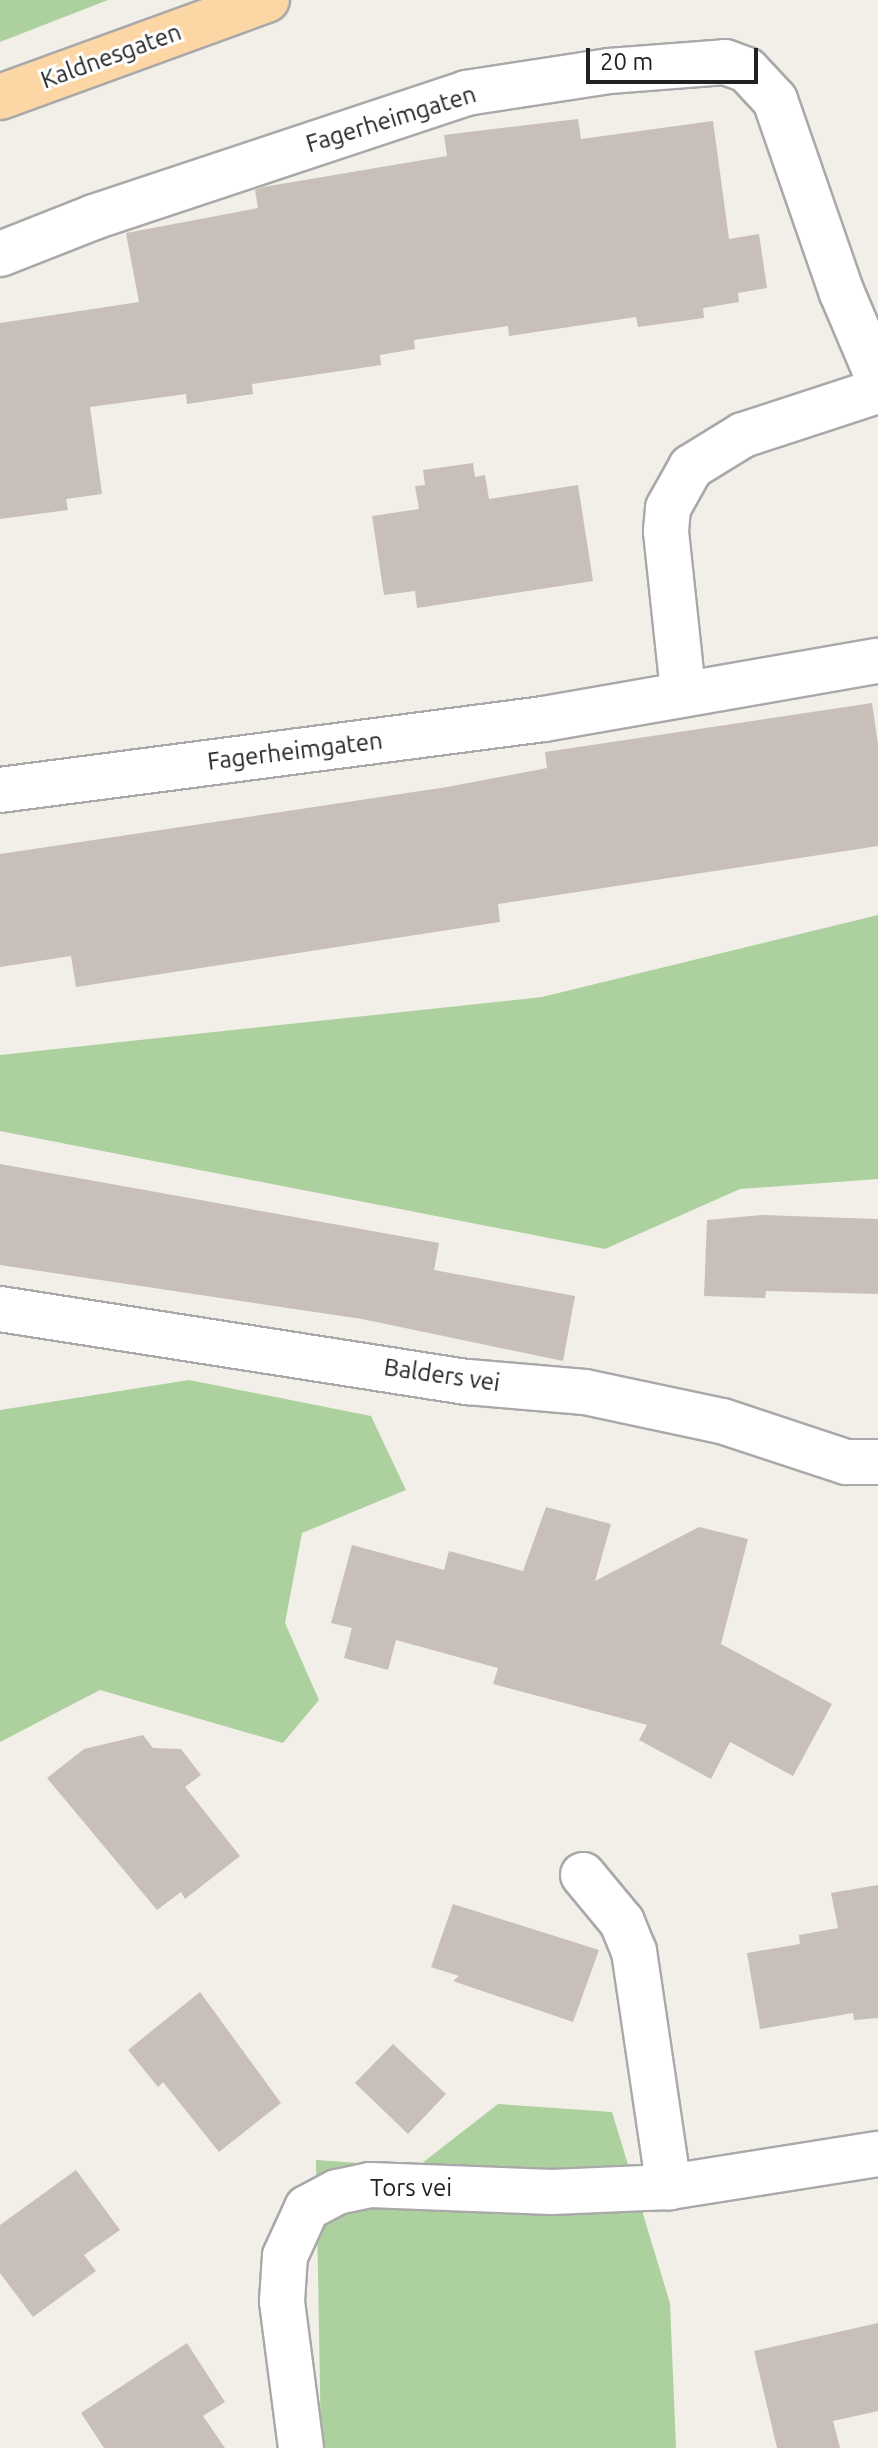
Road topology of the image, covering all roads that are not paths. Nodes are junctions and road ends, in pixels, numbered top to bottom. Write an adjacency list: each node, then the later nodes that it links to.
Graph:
1 (267, 0): 2 (main road, Kaldnesgaten)
2 (0, 97)
3 (0, 254): 4 (street, Fagerheimgaten)
4 (878, 378)
5 (878, 391): 7 (street)
6 (878, 661): 7 (street, Fagerheimgaten)
7 (683, 691): 8 (street, Fagerheimgaten)
8 (0, 790)
9 (0, 1309): 10 (street, Balders vei)
10 (878, 1462)
11 (583, 1875): 13 (street)
12 (878, 2154): 13 (street, Tors vei)
13 (669, 2187): 14 (street, Tors vei)
14 (301, 2448)

